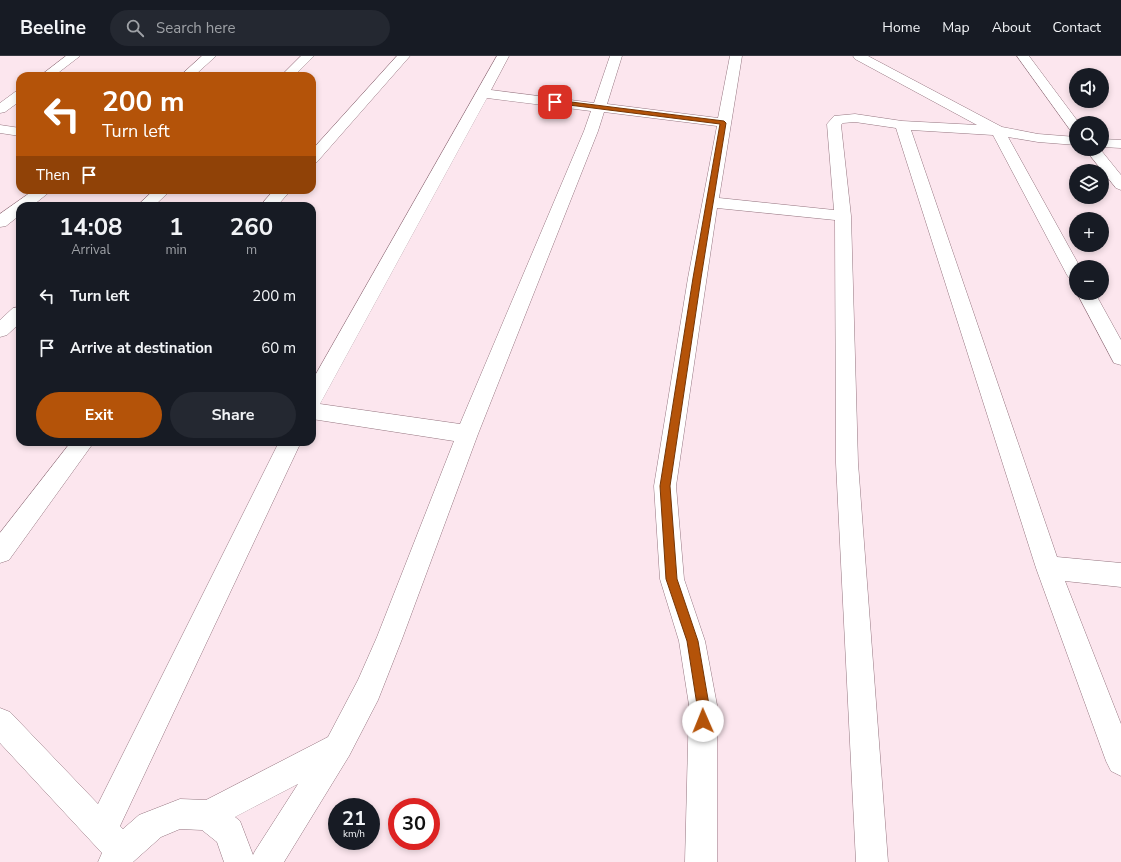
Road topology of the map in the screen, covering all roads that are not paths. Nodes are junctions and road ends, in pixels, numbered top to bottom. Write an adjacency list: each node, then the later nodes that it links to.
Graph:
1 (74, 56): 10 (street)
2 (210, 56): 11 (street)
3 (308, 56): 12 (street)
4 (404, 56): 26 (street)
5 (503, 56): 13 (street)
6 (616, 56): 15 (street)
7 (736, 56): 18 (street)
8 (859, 56): 22 (street)
9 (1023, 56): 17 (street)
10 (52, 72)
11 (191, 72)
12 (291, 72)
13 (482, 94): 15 (street); 44 (street)
14 (16, 98): 16 (street)
15 (599, 107): 18 (street); 46 (street)
16 (0, 109)
17 (1069, 118)
18 (724, 123): 35 (street)
19 (902, 125): 22 (street); 37 (street); 50 (street)
20 (0, 129): 21 (street)
21 (16, 131)
22 (998, 131): 23 (street); 39 (street)
23 (1069, 140)
24 (1109, 143): 25 (street)
25 (1121, 144)
26 (316, 155)
27 (1098, 156): 28 (street)
28 (1121, 185)
29 (39, 194): 32 (street)
30 (158, 194): 33 (street)
31 (279, 194): 34 (street)
32 (28, 202)
33 (150, 202)
34 (272, 202)
35 (710, 202): 37 (street); 59 (street)
36 (16, 211): 38 (street)
37 (843, 216): 60 (street)
38 (0, 222)
39 (1069, 262)
40 (1090, 300): 43 (street)
41 (16, 316): 42 (street)
42 (0, 330)
43 (1121, 358)
44 (316, 392)
45 (316, 411): 46 (street)
46 (467, 434): 53 (street)
47 (80, 446): 49 (street)
48 (288, 446): 56 (street)
49 (0, 552)
50 (1048, 568): 51 (street); 54 (street)
51 (1121, 575)
52 (0, 722): 56 (street)
53 (339, 746): 55 (street); 58 (street)
54 (1121, 761)
55 (208, 816): 56 (street); 57 (street)
56 (113, 847)
57 (240, 862)
58 (266, 862)
59 (701, 862)
60 (872, 862)

